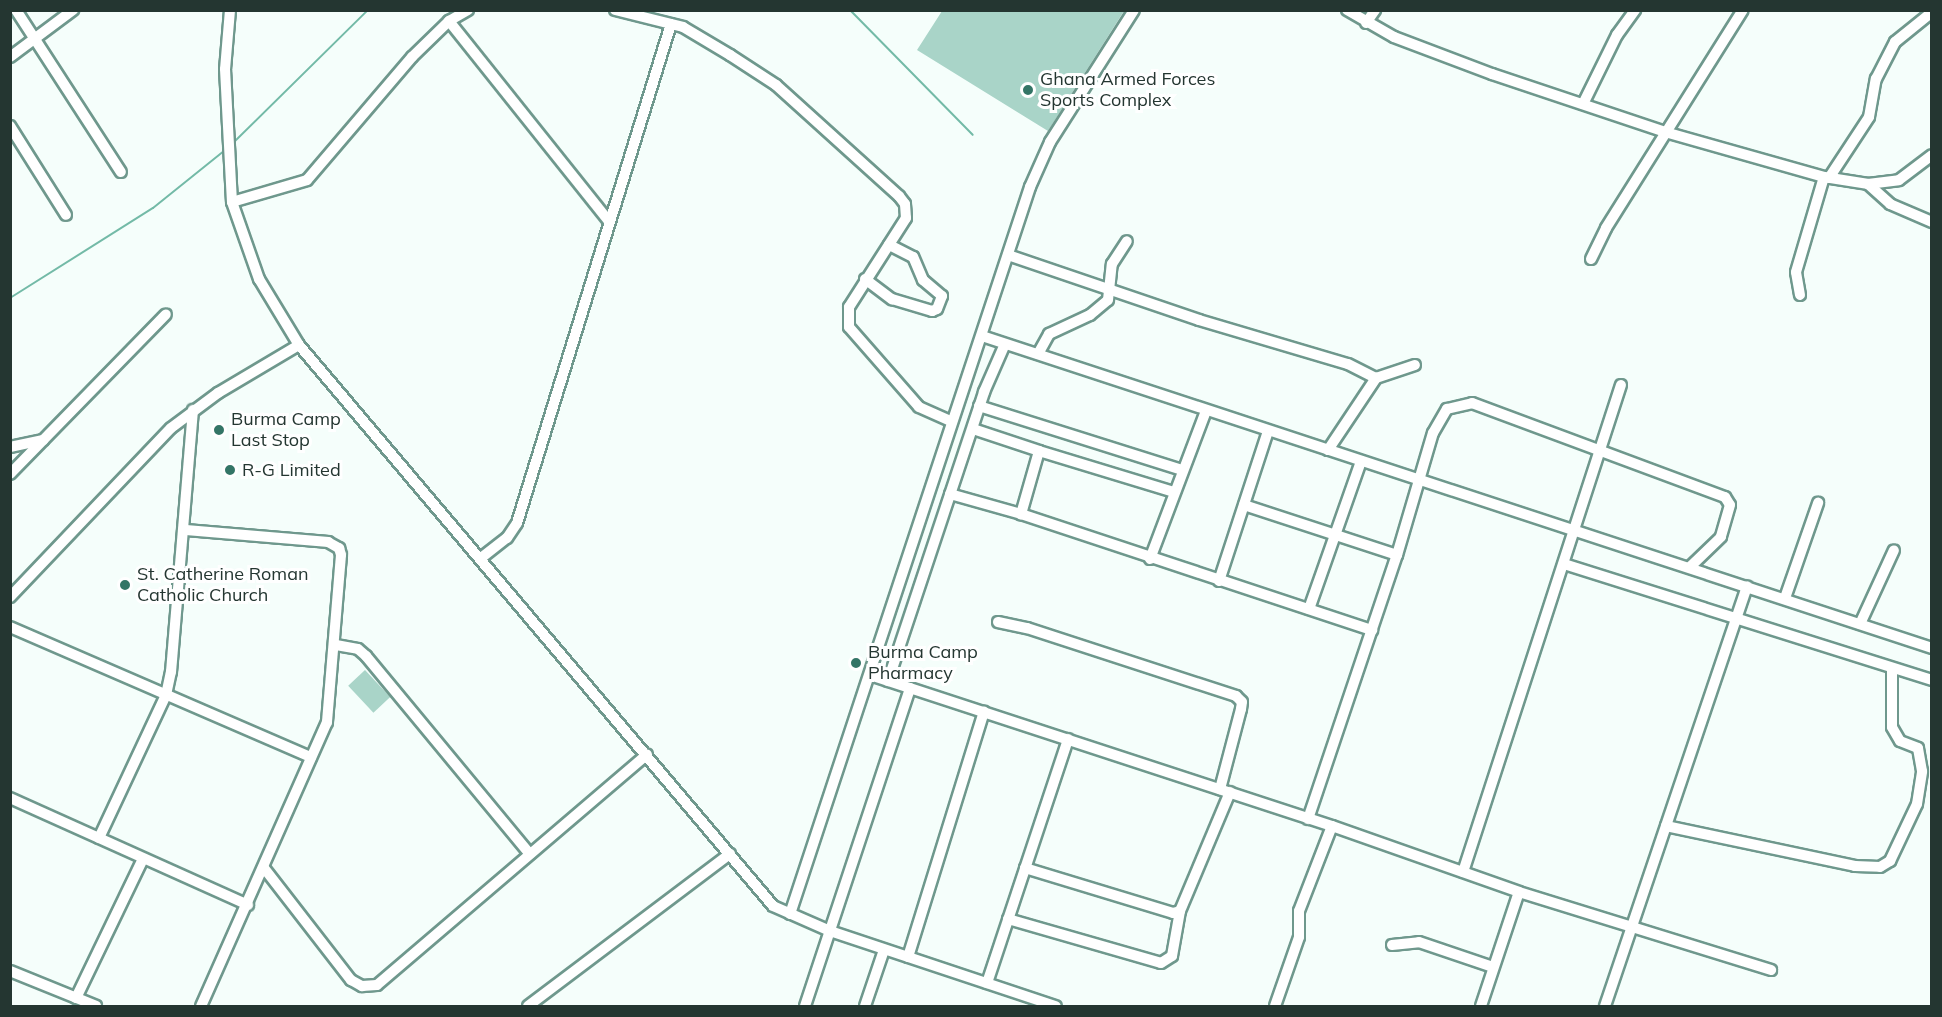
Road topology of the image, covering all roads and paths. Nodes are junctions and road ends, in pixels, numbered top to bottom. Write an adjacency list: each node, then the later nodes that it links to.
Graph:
1 (16, 10): 15 (street)
2 (73, 10): 15 (street)
3 (230, 10): 24 (street)
4 (468, 10): 12 (street)
5 (615, 10): 14 (street)
6 (1134, 10): 30 (street)
7 (1347, 10): 13 (street)
8 (1375, 10): 13 (street)
9 (1635, 10): 17 (street)
10 (1743, 10): 19 (street)
11 (1932, 12): 22 (street)
12 (449, 21): 24 (street); 26 (street)
13 (1366, 23): 17 (street)
14 (670, 24): 26 (street); 29 (street)
15 (36, 38): 16 (street); 21 (street)
16 (10, 57)
17 (1583, 104): 19 (street)
18 (10, 126): 25 (street)
19 (1665, 132): 22 (street); 31 (street)
20 (1932, 155): 23 (street)
21 (121, 172)
22 (1826, 177): 23 (street); 34 (street)
23 (1868, 184): 27 (street)
24 (232, 202): 38 (street)
25 (66, 215)
26 (608, 220): 69 (street)
27 (1932, 222)
28 (1127, 241): 33 (street)
29 (888, 245): 32 (street); 32 (street)
30 (1008, 255): 33 (street); 36 (street)
31 (1591, 259)
32 (865, 279): 46 (street)
33 (1110, 291): 39 (street); 41 (street)
34 (1800, 295)
35 (166, 314): 49 (street)
36 (982, 336): 37 (street); 46 (street)
37 (1005, 344): 39 (street); 43 (street)
38 (299, 345): 44 (street); 69 (street)
39 (1038, 354): 45 (street)
40 (1415, 365): 41 (street)
41 (1376, 378): 51 (street)
42 (1621, 385): 53 (street)
43 (979, 406): 47 (street); 56 (street)
44 (193, 410): 64 (street); 75 (street)
45 (1206, 411): 48 (street); 56 (street)
46 (951, 421): 86 (street)
47 (973, 429): 52 (street); 60 (street)
48 (1268, 431): 51 (street); 62 (street)
49 (43, 440): 50 (street); 55 (street)
50 (11, 446): 55 (street)
51 (1328, 450): 54 (street)
52 (1039, 451): 59 (street); 63 (street)
53 (1597, 452): 58 (street); 65 (street); 72 (street)
54 (1361, 461): 58 (street); 66 (street)
55 (21, 463): 57 (street)
56 (1182, 470): 59 (street)
57 (10, 474)
58 (1419, 480): 65 (street); 68 (street)
59 (1174, 492): 70 (street)
60 (950, 494): 63 (street); 88 (street)
61 (1818, 503): 76 (street)
62 (1244, 505): 66 (street); 73 (street)
63 (1021, 514): 70 (street)
64 (186, 530): 83 (street); 90 (street)
65 (1575, 531): 71 (street); 72 (street)
66 (1335, 534): 68 (street); 77 (street)
67 (1894, 550): 80 (street)
68 (1397, 555): 82 (street)
69 (481, 558): 93 (street)
70 (1150, 559): 73 (street)
71 (1564, 564): 78 (street); 106 (street)
72 (1691, 567): 74 (street)
73 (1219, 581): 77 (street)
74 (1747, 586): 76 (street); 78 (street)
75 (12, 591)
76 (1785, 598): 80 (street)
77 (1309, 609): 82 (street)
78 (1736, 620): 85 (street); 99 (street)
79 (998, 622): 95 (street)
80 (1860, 624): 84 (street)
81 (10, 627): 90 (street)
82 (1372, 630): 97 (street)
83 (336, 645): 94 (street); 101 (street)
84 (1932, 648)
85 (1892, 669): 87 (street); 99 (street)
86 (870, 675): 88 (street); 110 (street)
87 (1932, 680)
88 (888, 681): 89 (street)
89 (910, 688): 91 (street); 113 (street)
90 (166, 695): 94 (street); 100 (street)
91 (984, 712): 92 (street); 116 (street)
92 (1068, 739): 95 (street); 105 (street)
93 (647, 754): 101 (street); 102 (street)
94 (311, 757): 104 (street)
95 (1225, 790): 97 (street); 109 (street)
96 (10, 798): 100 (street)
97 (1308, 819): 98 (street)
98 (1332, 826): 106 (street); 128 (street)
99 (1666, 826): 112 (street)
100 (99, 838): 103 (street)
101 (530, 854): 104 (street)
102 (730, 854): 110 (street); 124 (street)
103 (143, 860): 108 (street); 121 (street)
104 (264, 868): 108 (street)
105 (1025, 868): 109 (street); 111 (street)
106 (1463, 872): 107 (street)
107 (1519, 892): 112 (street); 117 (street)
108 (248, 905): 123 (street)
109 (1180, 911): 111 (street)
110 (790, 914): 113 (street)
111 (1008, 919): 120 (street)
112 (1632, 924): 118 (street); 130 (street)
113 (830, 931): 115 (street); 125 (street)
114 (1392, 945): 117 (street)
115 (884, 950): 116 (street); 126 (street)
116 (908, 957): 120 (street)
117 (1493, 966): 129 (street)
118 (1771, 970)
119 (10, 971): 121 (street)
120 (987, 983): 127 (street)
121 (76, 999): 122 (street)
122 (96, 1006)
123 (201, 1006)
124 (528, 1006)
125 (806, 1006)
126 (865, 1006)
127 (1056, 1006)
128 (1275, 1006)
129 (1481, 1006)
130 (1605, 1006)

